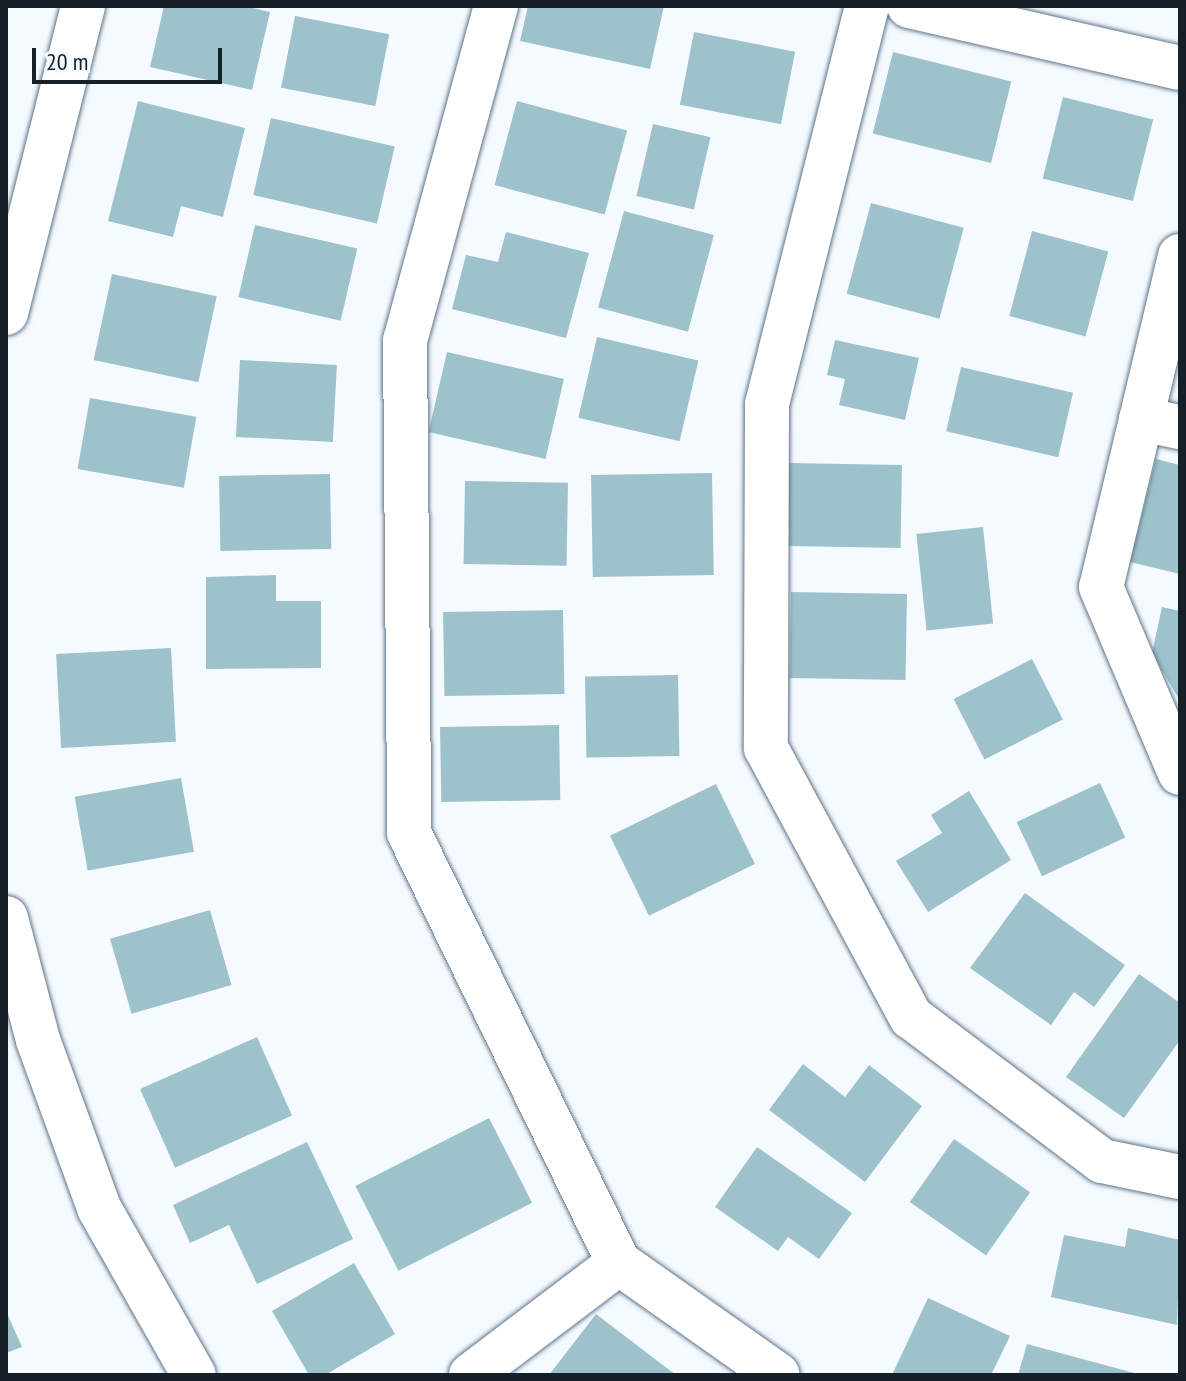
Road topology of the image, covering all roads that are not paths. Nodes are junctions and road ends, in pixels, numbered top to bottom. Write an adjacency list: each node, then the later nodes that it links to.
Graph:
1 (83, 6): 7 (street)
2 (496, 6): 12 (street)
3 (867, 6): 11 (street)
4 (909, 6): 5 (street)
5 (1180, 68)
6 (1180, 256): 8 (street)
7 (6, 313)
8 (1160, 423): 9 (street)
9 (1180, 773)
10 (6, 918): 13 (street)
11 (1180, 1177)
12 (619, 1263): 14 (street); 15 (street)
13 (194, 1375)
14 (471, 1375)
15 (778, 1375)

